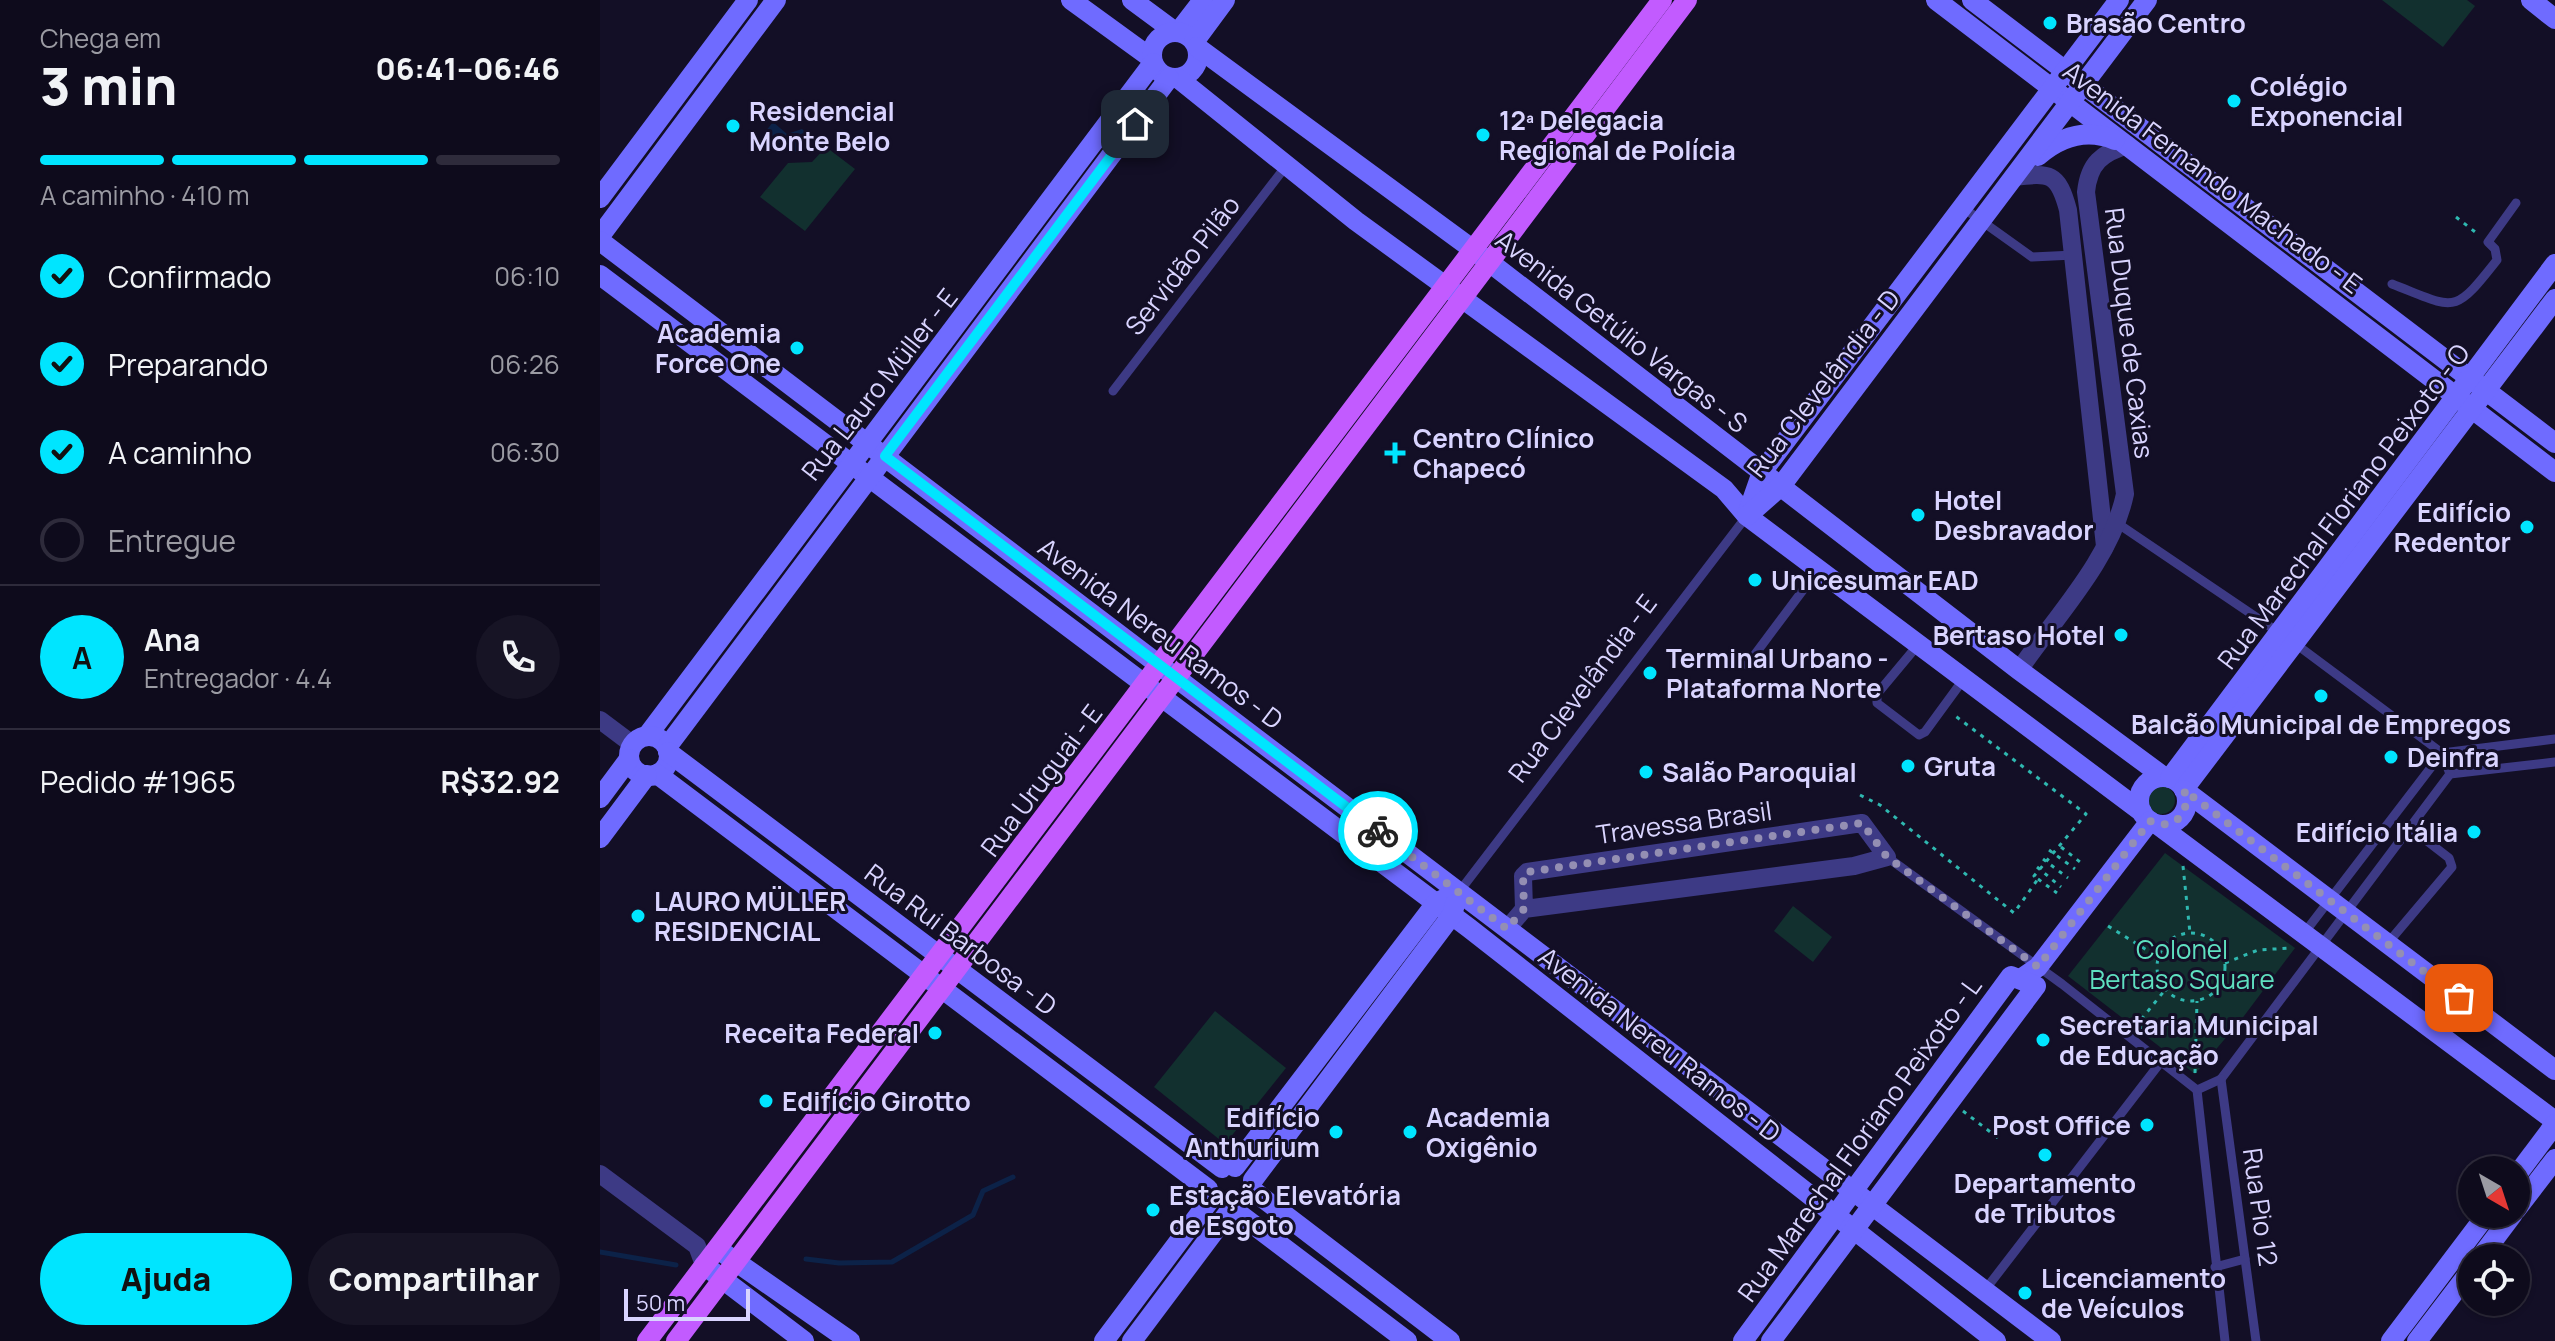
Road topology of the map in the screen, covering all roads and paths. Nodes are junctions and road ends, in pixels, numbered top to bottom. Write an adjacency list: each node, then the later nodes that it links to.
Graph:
1 (748, 0): 16 (street)
2 (776, 0): 17 (street)
3 (1071, 0): 18 (street)
4 (1132, 0): 15 (street, Avenida Getúlio Vargas - S)
5 (1203, 0): 15 (street)
6 (1225, 0): 15 (street)
7 (1662, 0): 36 (main road)
8 (1687, 0): 36 (main road)
9 (1936, 0): 22 (street, Avenida Fernando Machado - E)
10 (1972, 0): 19 (street, Avenida Fernando Machado - E)
11 (2119, 0): 19 (street, Rua Clevelândia - D)
12 (2147, 0): 21 (street, Rua Clevelândia - D)
13 (2531, 0): 14 (street)
14 (2555, 19)
15 (1186, 38): 18 (street); 20 (street); 36 (street, Avenida Getúlio Vargas - S)
16 (719, 39): 17 (street); 27 (street)
17 (736, 53): 33 (street)
18 (1152, 60): 20 (street); 44 (street, Rua Lauro Müller - E)
19 (2066, 70): 21 (street, Avenida Fernando Machado - E); 22 (street, Rua Clevelândia - D)
20 (1174, 78): 25 (street); 47 (street, Rua Lauro Müller - E)
21 (2084, 84): 23 (street, Rua Clevelândia - D); 43 (street, Avenida Fernando Machado - E)
22 (2052, 88): 23 (street, Avenida Fernando Machado - E); 29 (street, Rua Clevelândia - D)
23 (2070, 102): 24 (street, Avenida Fernando Machado - E); 26 (street, Rua Clevelândia - D)
24 (2128, 145): 26 (street); 30 (street, Rua Duque de Caxias); 43 (street, Avenida Fernando Machado - E)
25 (1286, 166): 40 (street); 42 (lane, Servidão Pilão)
26 (2014, 177): 30 (street, Rua Duque de Caxias); 32 (street, Rua Clevelândia - D)
27 (600, 198)
28 (2516, 203): 34 (lane)
29 (1962, 207): 32 (lane); 48 (street, Rua Clevelândia - D)
30 (2077, 209): 35 (street, Rua Duque de Caxias); 53 (street, Rua Duque de Caxias)
31 (2456, 217): 34 (path)
32 (1981, 220): 35 (lane); 51 (street, Rua Clevelândia - D)
33 (600, 238): 44 (street)
34 (2488, 242): 39 (lane)
35 (2074, 255): 53 (street, Rua Duque de Caxias)
36 (1482, 256): 40 (main road, Rua Uruguai - E); 48 (street, Avenida Getúlio Vargas - S)
37 (2555, 264): 43 (street, Rua Marechal Floriano Peixoto - O)
38 (600, 275): 46 (street)
39 (2392, 284)
40 (1454, 294): 52 (street); 61 (main road, Rua Uruguai - E)
41 (2555, 299): 43 (street, Rua Marechal Floriano Peixoto - O)
42 (1113, 391)
43 (2471, 394): 45 (street); 49 (street); 57 (street, Rua Marechal Floriano Peixoto - O)
44 (863, 440): 46 (street, Rua Lauro Müller - E); 47 (street, Avenida Nereu Ramos - D)
45 (2555, 443)
46 (848, 460): 50 (street, Avenida Nereu Ramos - D); 67 (street, Rua Lauro Müller - E)
47 (890, 460): 50 (street, Rua Lauro Müller - E); 54 (street, Avenida Nereu Ramos - D)
48 (1762, 472): 51 (street, Avenida Getúlio Vargas - S); 52 (street, Rua Clevelândia - D)
49 (2555, 472)
50 (874, 478): 56 (street, Avenida Nereu Ramos - D); 68 (street, Rua Lauro Müller - E)
51 (1781, 486): 52 (street, Rua Clevelândia - D); 60 (street, Avenida Getúlio Vargas - S)
52 (1747, 516): 55 (street); 90 (lane, Rua Clevelândia - E)
53 (2110, 519): 57 (lane); 60 (street, Rua Duque de Caxias)
54 (1025, 563): 56 (street); 61 (street, Avenida Nereu Ramos - D)
55 (1818, 570): 58 (street); 59 (lane)
56 (1011, 584): 63 (street, Avenida Nereu Ramos - D)
57 (2287, 638): 69 (lane); 73 (street, Rua Marechal Floriano Peixoto - O)
58 (1917, 646): 62 (street); 62 (lane)
59 (1747, 665)
60 (2019, 670): 73 (street, Avenida Getúlio Vargas - S)
61 (1168, 672): 63 (main road, Rua Uruguai - E); 90 (street, Avenida Nereu Ramos - D)
62 (1963, 680): 76 (street)
63 (1154, 691): 93 (street, Avenida Nereu Ramos - D); 102 (main road, Rua Uruguai - E); 105 (main road, Rua Uruguai - E)
64 (1950, 712): 79 (path)
65 (600, 720): 67 (street)
66 (2555, 739): 69 (lane)
67 (636, 746): 68 (street); 72 (street); 75 (street, Rua Lauro Müller - E)
68 (668, 749): 72 (street); 102 (street, Rua Rui Barbosa - D)
69 (2442, 753): 71 (lane); 92 (lane)
70 (2555, 762): 71 (lane)
71 (2450, 774): 77 (lane)
72 (652, 775): 78 (street); 107 (street, Rua Rui Barbosa - D)
73 (2176, 784): 76 (street); 76 (street); 92 (street, Avenida Getúlio Vargas - S)
74 (1860, 795): 88 (path)
75 (600, 798)
76 (2150, 819): 80 (street); 106 (street, Rua Marechal Floriano Peixoto - L)
77 (2409, 827): 95 (lane); 100 (lane)
78 (600, 838)
79 (2061, 847): 81 (path); 84 (path)
80 (2193, 849): 98 (path); 99 (street)
81 (2051, 851): 83 (path); 86 (path)
82 (1887, 857): 94 (street); 94 (street, Travessa Brasil); 106 (lane)
83 (2044, 860): 85 (path); 87 (path)
84 (2080, 862)
85 (2038, 868): 88 (path); 89 (path)
86 (2075, 869)
87 (2068, 878)
88 (2038, 879): 91 (path)
89 (2061, 887)
90 (1459, 892): 93 (street, Rua Clevelândia - E); 97 (street, Avenida Nereu Ramos - D)
91 (2057, 893)
92 (2329, 900): 95 (street, Avenida Getúlio Vargas - S); 99 (lane)
93 (1444, 909): 126 (street, Rua Clevelândia - E); 128 (street, Rua Clevelândia - E); 134 (street, Avenida Nereu Ramos - D)
94 (1524, 909): 97 (street)
95 (2347, 913): 100 (street, Avenida Getúlio Vargas - S); 101 (lane)
96 (2108, 926): 103 (path)
97 (1507, 929): 129 (street, Avenida Nereu Ramos - D)
98 (2190, 933): 103 (path); 104 (path)
99 (2300, 940): 101 (street); 104 (path)
100 (2387, 944): 114 (street, Avenida Getúlio Vargas - S)
101 (2322, 945): 117 (lane); 122 (street)
102 (940, 956): 105 (street, Rua Rui Barbosa - D); 107 (main road, Rua Uruguai - E)
103 (2158, 957): 109 (path)
104 (2225, 963): 110 (path)
105 (957, 969): 108 (main road, Rua Uruguai - E); 116 (street, Rua Rui Barbosa - D)
106 (2030, 973): 113 (lane); 120 (street, Rua Marechal Floriano Peixoto - L); 129 (street, Rua Marechal Floriano Peixoto - L)
107 (926, 975): 108 (street, Rua Rui Barbosa - D); 121 (main road, Rua Uruguai - E)
108 (942, 987): 119 (street, Rua Rui Barbosa - D); 121 (main road, Rua Uruguai - E)
109 (2165, 990): 110 (path); 112 (path)
110 (2197, 1001): 112 (path)
111 (2241, 1020): 112 (path)
112 (2197, 1024): 115 (path)
113 (2160, 1063): 118 (lane); 145 (lane)
114 (2555, 1070)
115 (2195, 1074)
116 (1101, 1077): 119 (lane); 126 (street, Rua Rui Barbosa - D)
117 (2221, 1079): 118 (lane); 140 (lane, Rua Pio 12)
118 (2197, 1090): 142 (lane, Rua Pio 12)
119 (1085, 1096): 131 (street, Rua Rui Barbosa - D)
120 (1951, 1102): 123 (path); 132 (street, Rua Marechal Floriano Peixoto - L)
121 (831, 1117): 139 (main road, Rua Uruguai - E); 141 (main road, Rua Uruguai - E)
122 (2555, 1123): 124 (street)
123 (2002, 1141)
124 (2530, 1157)
125 (2555, 1159): 130 (street)
126 (1229, 1168): 128 (street); 131 (street)
127 (600, 1174): 139 (street)
128 (1254, 1186): 133 (street); 155 (street)
129 (1854, 1191): 132 (street, Avenida Nereu Ramos - D); 134 (street, Rua Marechal Floriano Peixoto - L)
130 (2530, 1192)
131 (1209, 1195): 133 (street); 146 (street)
132 (1873, 1206): 135 (street, Rua Marechal Floriano Peixoto - L); 145 (street, Avenida Nereu Ramos - D)
133 (1233, 1213): 147 (street); 154 (street)
134 (1836, 1213): 135 (street, Avenida Nereu Ramos - D); 156 (street, Rua Marechal Floriano Peixoto - L)
135 (1856, 1228): 157 (street, Rua Marechal Floriano Peixoto - L); 158 (street, Avenida Nereu Ramos - D)
136 (2476, 1228): 162 (street)
137 (2503, 1228): 138 (street)
138 (2491, 1244)
139 (706, 1253): 141 (street); 143 (street); 148 (main road, Rua Uruguai - E)
140 (2245, 1259): 142 (lane); 161 (lane, Rua Pio 12)
141 (736, 1261): 143 (main road, Rua Uruguai - E); 151 (street)
142 (2215, 1267): 160 (lane, Rua Pio 12)
143 (723, 1279): 149 (main road, Rua Uruguai - E); 150 (street)
144 (2458, 1287): 163 (street)
145 (1985, 1290): 159 (street, Avenida Nereu Ramos - D)
146 (1126, 1311): 147 (street); 152 (street)
147 (1144, 1324): 153 (street)
148 (647, 1341)
149 (676, 1341)
150 (804, 1341)
151 (850, 1341)
152 (1104, 1341)
153 (1132, 1341)
154 (1407, 1341)
155 (1450, 1341)
156 (1743, 1341)
157 (1771, 1341)
158 (1996, 1341)
159 (2051, 1341)
160 (2225, 1341)
161 (2256, 1341)
162 (2391, 1341)
163 (2417, 1341)

